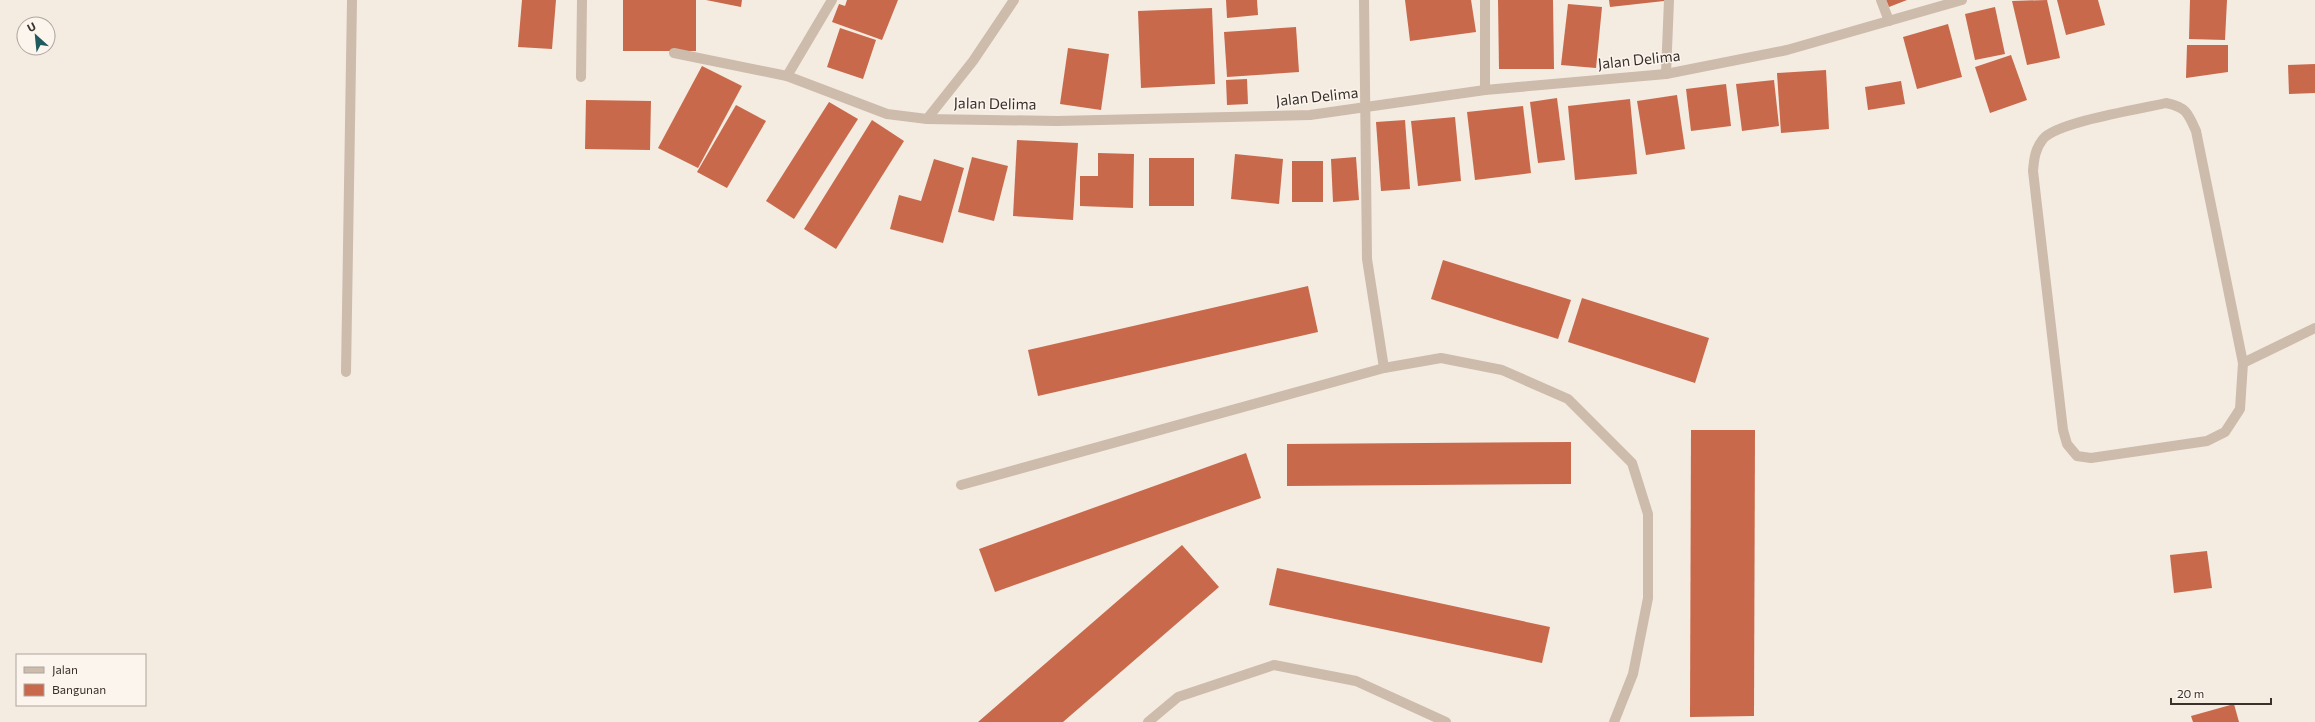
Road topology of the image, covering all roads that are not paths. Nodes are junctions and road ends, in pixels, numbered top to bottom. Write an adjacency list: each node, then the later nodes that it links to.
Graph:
1 (352, 0): 21 (street)
2 (582, 0): 14 (street)
3 (832, 0): 13 (street)
4 (1014, 0): 17 (street)
5 (1364, 0): 16 (street)
6 (1485, 0): 15 (street)
7 (1669, 0): 12 (street)
8 (1881, 0): 10 (street)
9 (1962, 0): 10 (street, Jalan Delima)
10 (1889, 21): 12 (street, Jalan Delima)
11 (674, 53): 13 (street, Jalan Delima)
12 (1666, 74): 15 (street, Jalan Delima)
13 (787, 76): 17 (street, Jalan Delima)
14 (581, 77)
15 (1486, 90): 16 (street, Jalan Delima)
16 (1366, 107): 17 (street, Jalan Delima); 20 (street)
17 (927, 119)
18 (2315, 329): 19 (street)
19 (2243, 364): 19 (street)
20 (1384, 368): 22 (street); 25 (street)
21 (346, 372)
22 (960, 485)
23 (1148, 722): 24 (street)
24 (1446, 722)
25 (1614, 722)

